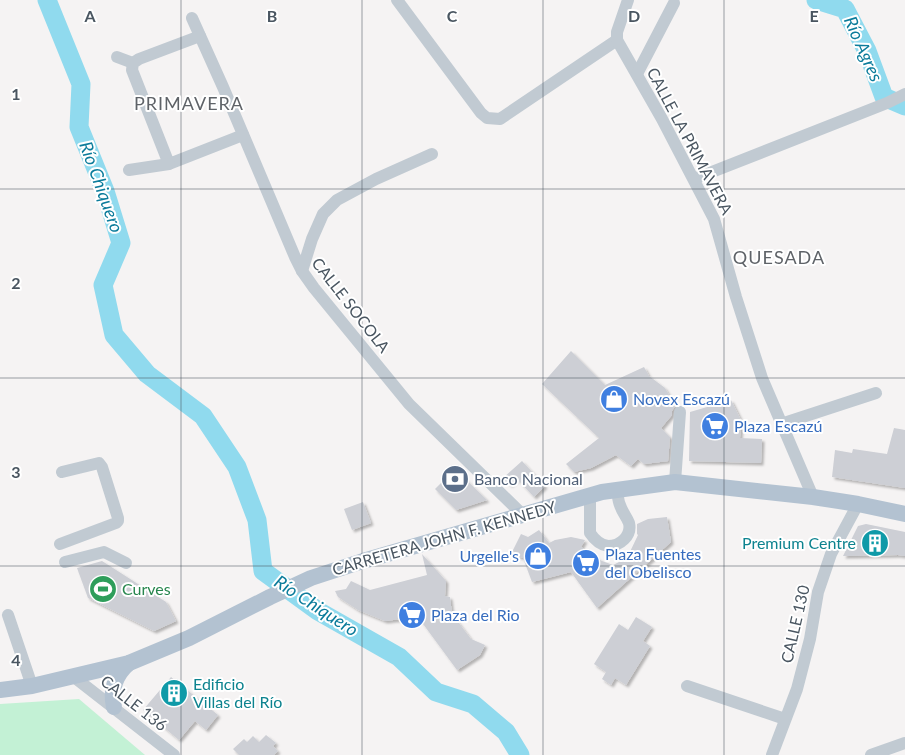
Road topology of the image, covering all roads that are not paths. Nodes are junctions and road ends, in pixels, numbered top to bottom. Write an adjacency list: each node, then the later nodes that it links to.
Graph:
1 (397, 0): 6 (street)
2 (628, 0): 6 (street)
3 (674, 3): 9 (street)
4 (192, 18): 5 (street, CALLE SOCOLA)
5 (200, 36): 8 (street); 11 (street, CALLE SOCOLA)
6 (617, 40): 9 (street, CALLE LA PRIMAVERA)
7 (117, 57): 8 (street)
8 (133, 63): 13 (street)
9 (636, 74): 15 (street, CALLE LA PRIMAVERA)
10 (905, 94): 15 (street)
11 (243, 135): 13 (street); 16 (street, CALLE SOCOLA)
12 (432, 154): 16 (street)
13 (169, 164): 14 (street)
14 (129, 170)
15 (694, 179): 19 (street, CALLE LA PRIMAVERA)
16 (302, 270): 27 (street, CALLE SOCOLA)
17 (876, 394): 19 (street)
18 (680, 412): 21 (street)
19 (781, 424): 24 (street, CALLE LA PRIMAVERA)
20 (62, 472): 28 (street)
21 (675, 482): 22 (main road, CARRETERA JOHN F. KENNEDY); 24 (main road, CARRETERA JOHN F. KENNEDY)
22 (617, 490): 23 (main road, CARRETERA JOHN F. KENNEDY); 23 (street)
23 (590, 495): 27 (main road, CARRETERA JOHN F. KENNEDY)
24 (812, 497): 25 (main road, CARRETERA JOHN F. KENNEDY)
25 (858, 504): 26 (main road, CARRETERA JOHN F. KENNEDY); 38 (street, CALLE 130)
26 (905, 514)
27 (523, 515): 32 (main road, CARRETERA JOHN F. KENNEDY)
28 (60, 544)
29 (65, 562): 30 (street)
30 (126, 563)
31 (8, 614): 34 (street)
32 (129, 662): 33 (main road, CARRETERA JOHN F. KENNEDY); 37 (main road)
33 (74, 677): 34 (main road, CARRETERA JOHN F. KENNEDY); 37 (street, CALLE 136)
34 (32, 686): 36 (main road, CARRETERA JOHN F. KENNEDY)
35 (687, 686): 38 (street)
36 (0, 690)
37 (114, 707): 40 (street, CALLE 136)
38 (785, 719): 41 (street, CALLE 130)
39 (905, 743): 42 (street)
40 (174, 755)
41 (772, 755)
42 (871, 755)

